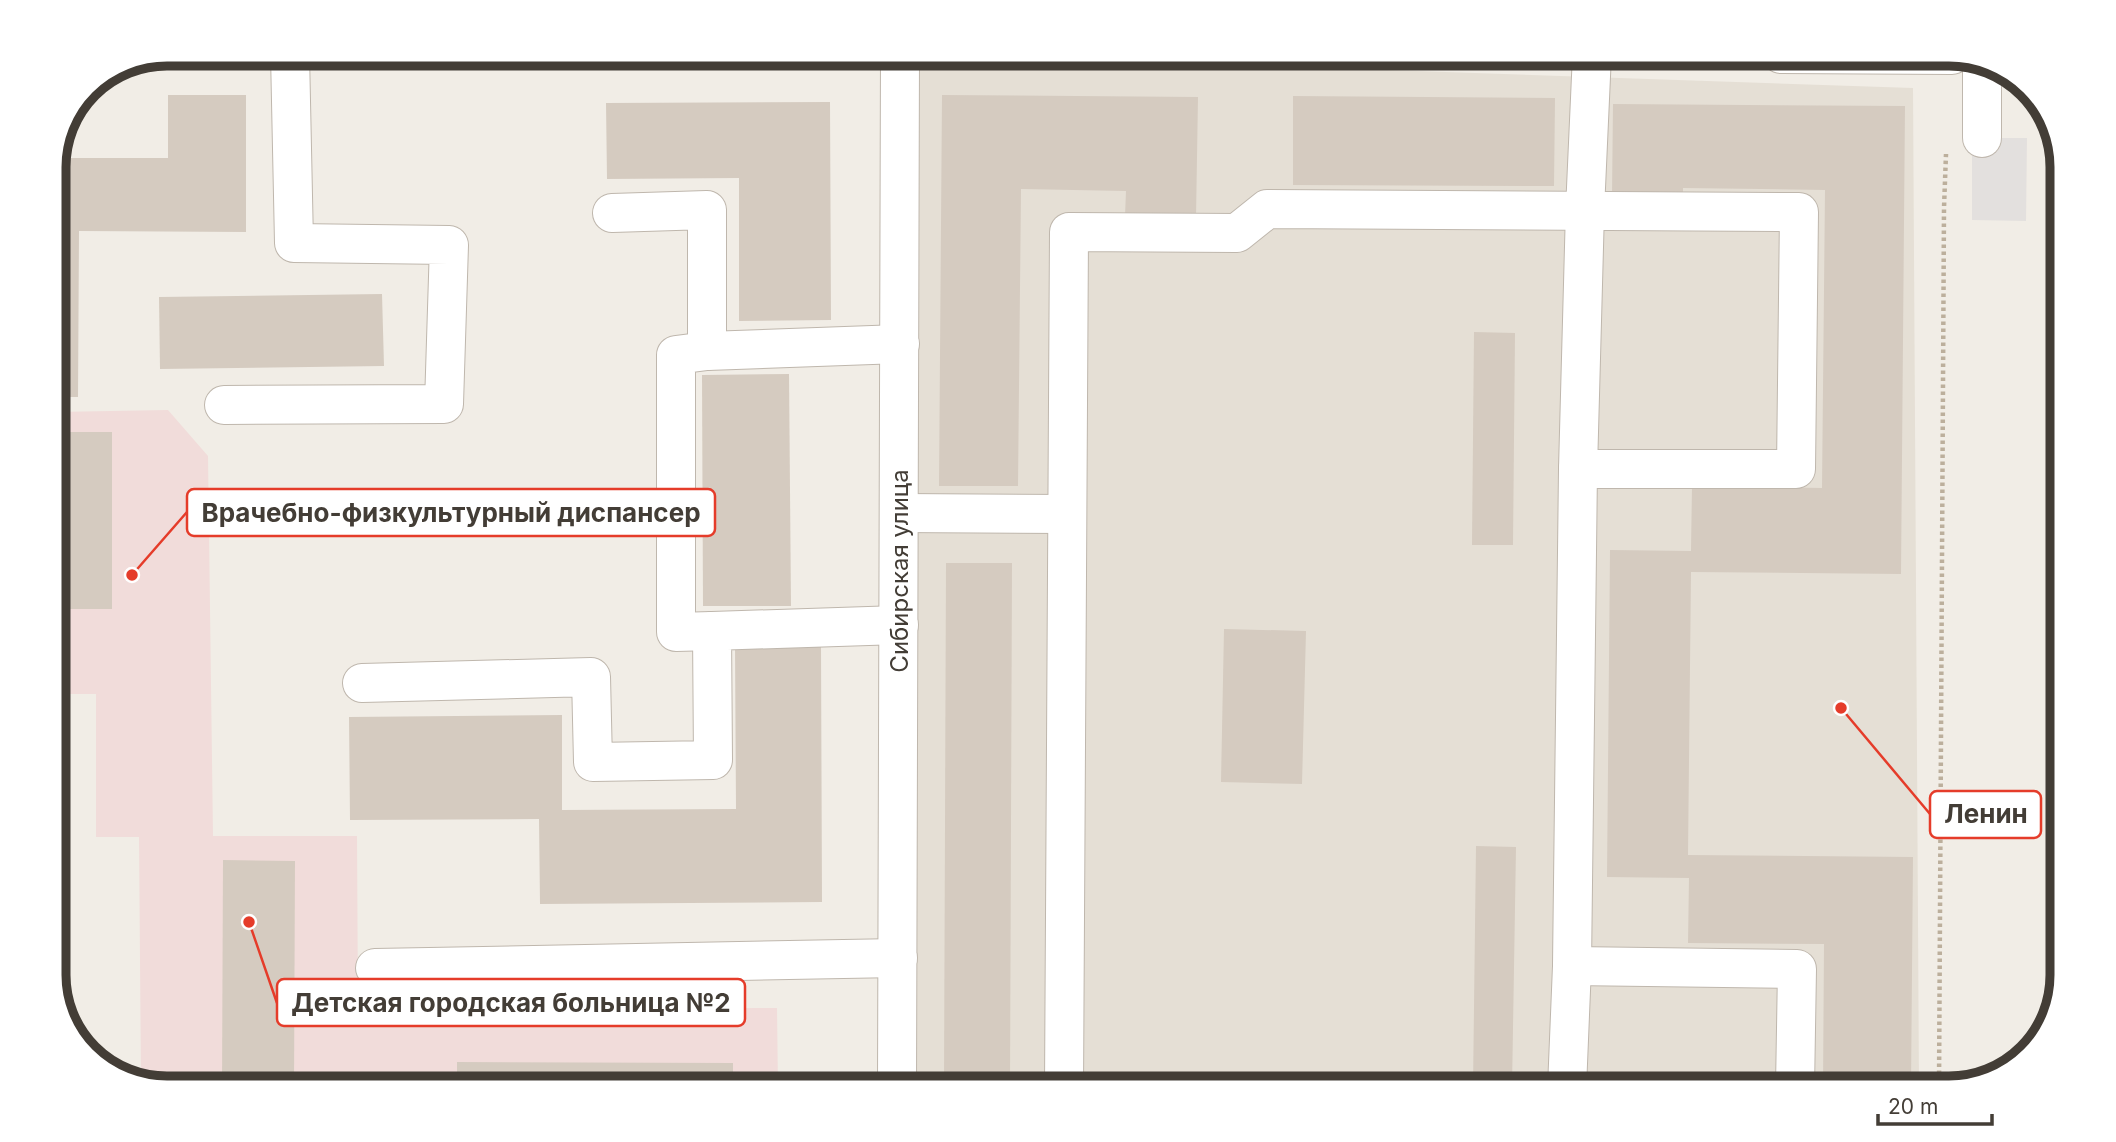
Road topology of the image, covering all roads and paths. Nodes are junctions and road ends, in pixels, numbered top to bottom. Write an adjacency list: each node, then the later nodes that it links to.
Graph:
1 (290, 66): 10 (street)
2 (900, 66): 8 (street, Сибирская улица)
3 (1591, 66): 6 (street)
4 (1980, 72): 5 (street)
5 (1964, 140): 24 (path)
6 (1584, 210): 11 (street); 11 (street); 13 (street)
7 (611, 213): 9 (street)
8 (900, 344): 9 (street); 12 (street, Сибирская улица)
9 (707, 351): 15 (street)
10 (223, 405)
11 (1578, 469): 18 (street)
12 (899, 513): 13 (street); 14 (street, Сибирская улица)
13 (1067, 514): 21 (street)
14 (899, 625): 15 (street); 17 (street, Сибирская улица)
15 (712, 631): 16 (street)
16 (362, 683)
17 (898, 958): 19 (street); 20 (street, Сибирская улица)
18 (1572, 967): 22 (street); 23 (street)
19 (375, 968)
20 (897, 1076)
21 (1064, 1076)
22 (1567, 1076)
23 (1795, 1076)
24 (1939, 1076)

